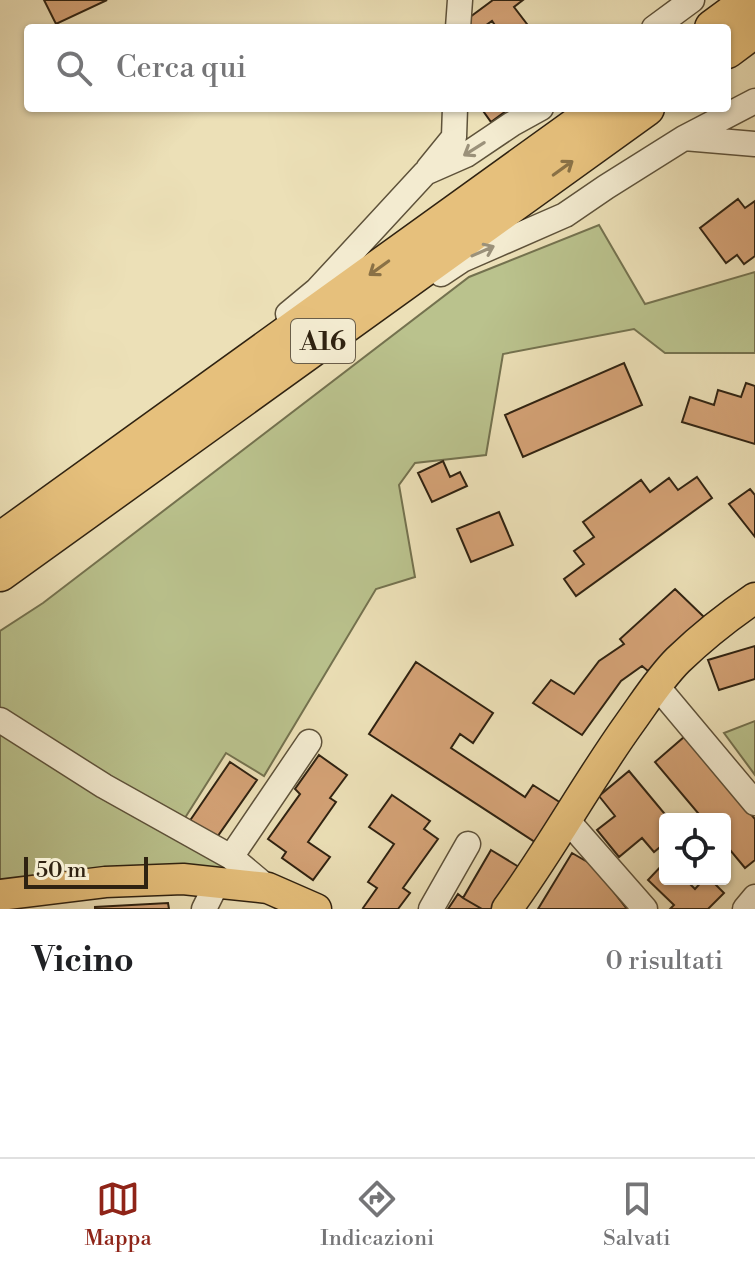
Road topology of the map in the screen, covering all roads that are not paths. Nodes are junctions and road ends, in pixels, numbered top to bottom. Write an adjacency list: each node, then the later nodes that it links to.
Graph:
1 (460, 0): 4 (street)
2 (751, 0): 6 (highway)
3 (683, 7): 5 (street)
4 (458, 24)
5 (660, 24)
6 (718, 24)
7 (755, 29): 8 (highway)
8 (731, 47)
9 (755, 101): 14 (street)
10 (455, 112): 16 (street)
11 (534, 112): 16 (street, one-way to 16)
12 (595, 112): 18 (highway, A16, one-way to 18)
13 (640, 112): 19 (highway, A16, one-way to 13)
14 (684, 138): 15 (street); 19 (street, one-way to 14)
15 (755, 144)
16 (425, 173): 17 (street)
17 (0, 527)
18 (0, 541)
19 (0, 574)
20 (755, 598): 21 (main road)
21 (656, 685): 24 (street); 25 (main road)
22 (0, 720): 27 (street)
23 (309, 742): 27 (street)
24 (755, 803)
25 (567, 820): 32 (main road); 33 (street)
26 (468, 844): 31 (street)
27 (217, 883): 28 (main road); 30 (main road)
28 (0, 895)
29 (755, 897): 34 (street)
30 (316, 909)
31 (431, 909)
32 (507, 909)
33 (645, 909)
34 (745, 909)

